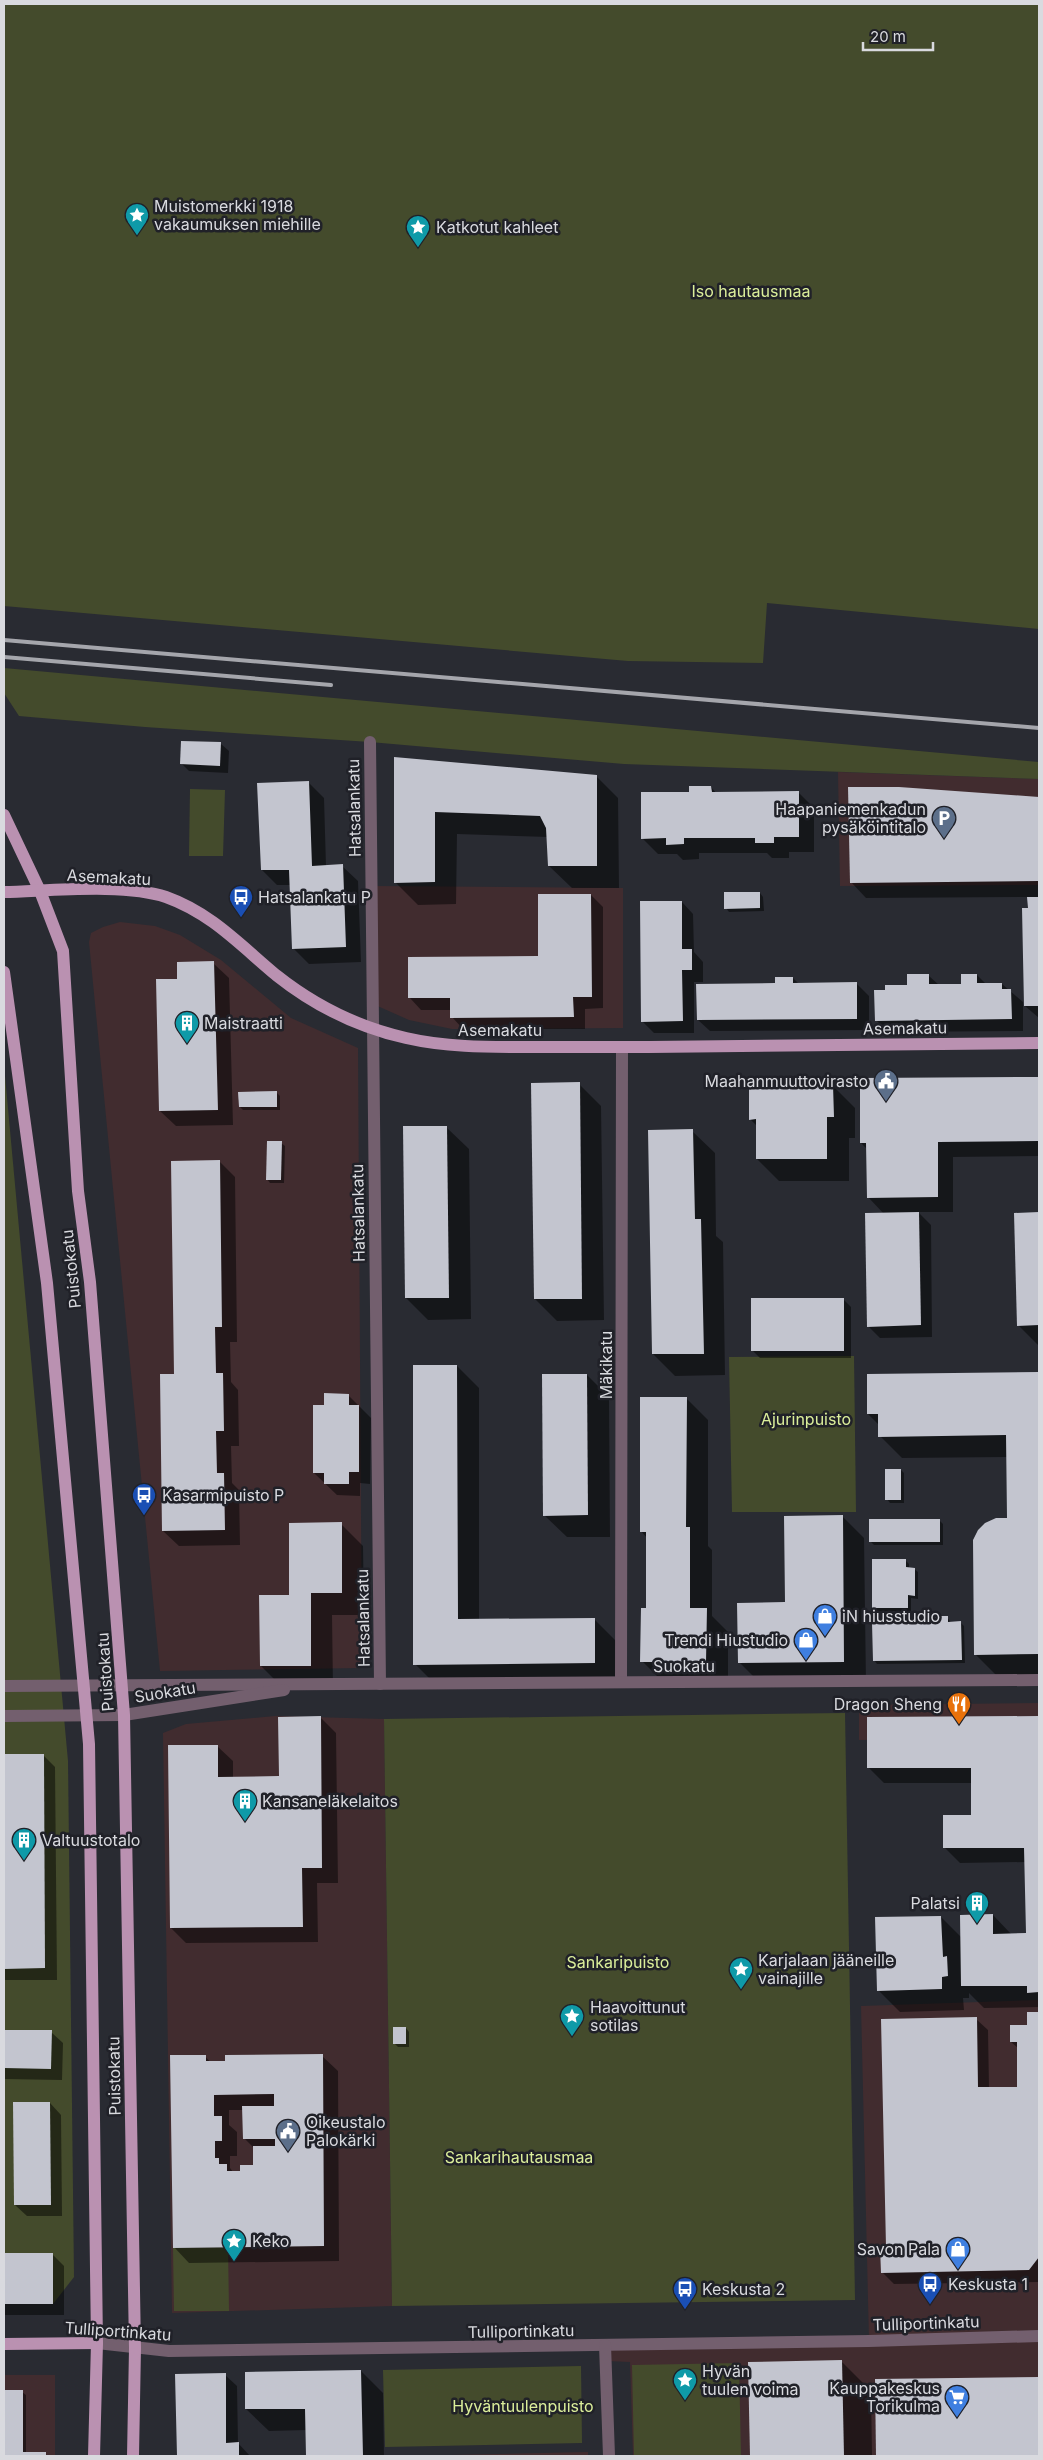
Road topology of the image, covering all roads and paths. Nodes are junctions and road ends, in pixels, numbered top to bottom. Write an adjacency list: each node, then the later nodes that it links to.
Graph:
1 (370, 742): 6 (street, Hatsalankatu)
2 (4, 815): 4 (main road, Puistokatu)
3 (4, 892): 4 (main road, Asemakatu)
4 (40, 892): 6 (main road, Asemakatu); 14 (main road, Puistokatu)
5 (4, 972): 13 (main road, Puistokatu)
6 (372, 1030): 8 (main road, Asemakatu); 12 (street, Hatsalankatu)
7 (1039, 1043): 8 (main road, Asemakatu)
8 (622, 1047): 10 (street, Mäkikatu)
9 (1039, 1680): 10 (street, Suokatu)
10 (621, 1682): 12 (street, Suokatu)
11 (329, 1683): 12 (street, Suokatu); 14 (street, Suokatu); 17 (street, Suokatu)
12 (380, 1684)
13 (82, 1685): 14 (street, Suokatu); 15 (street, Suokatu); 16 (main road, Puistokatu)
14 (122, 1685): 17 (main road, Puistokatu)
15 (4, 1686)
16 (86, 1715): 17 (street, Suokatu); 18 (street, Suokatu); 20 (main road, Puistokatu)
17 (124, 1715): 23 (main road, Puistokatu)
18 (4, 1716)
19 (1039, 2336): 22 (street, Tulliportinkatu)
20 (97, 2343): 21 (main road, Tulliportinkatu); 23 (street, Tulliportinkatu); 24 (main road, Puistokatu)
21 (4, 2344)
22 (605, 2345): 23 (street, Tulliportinkatu); 26 (street)
23 (135, 2348): 25 (main road, Puistokatu)
24 (94, 2456)
25 (133, 2456)
26 (610, 2456)

